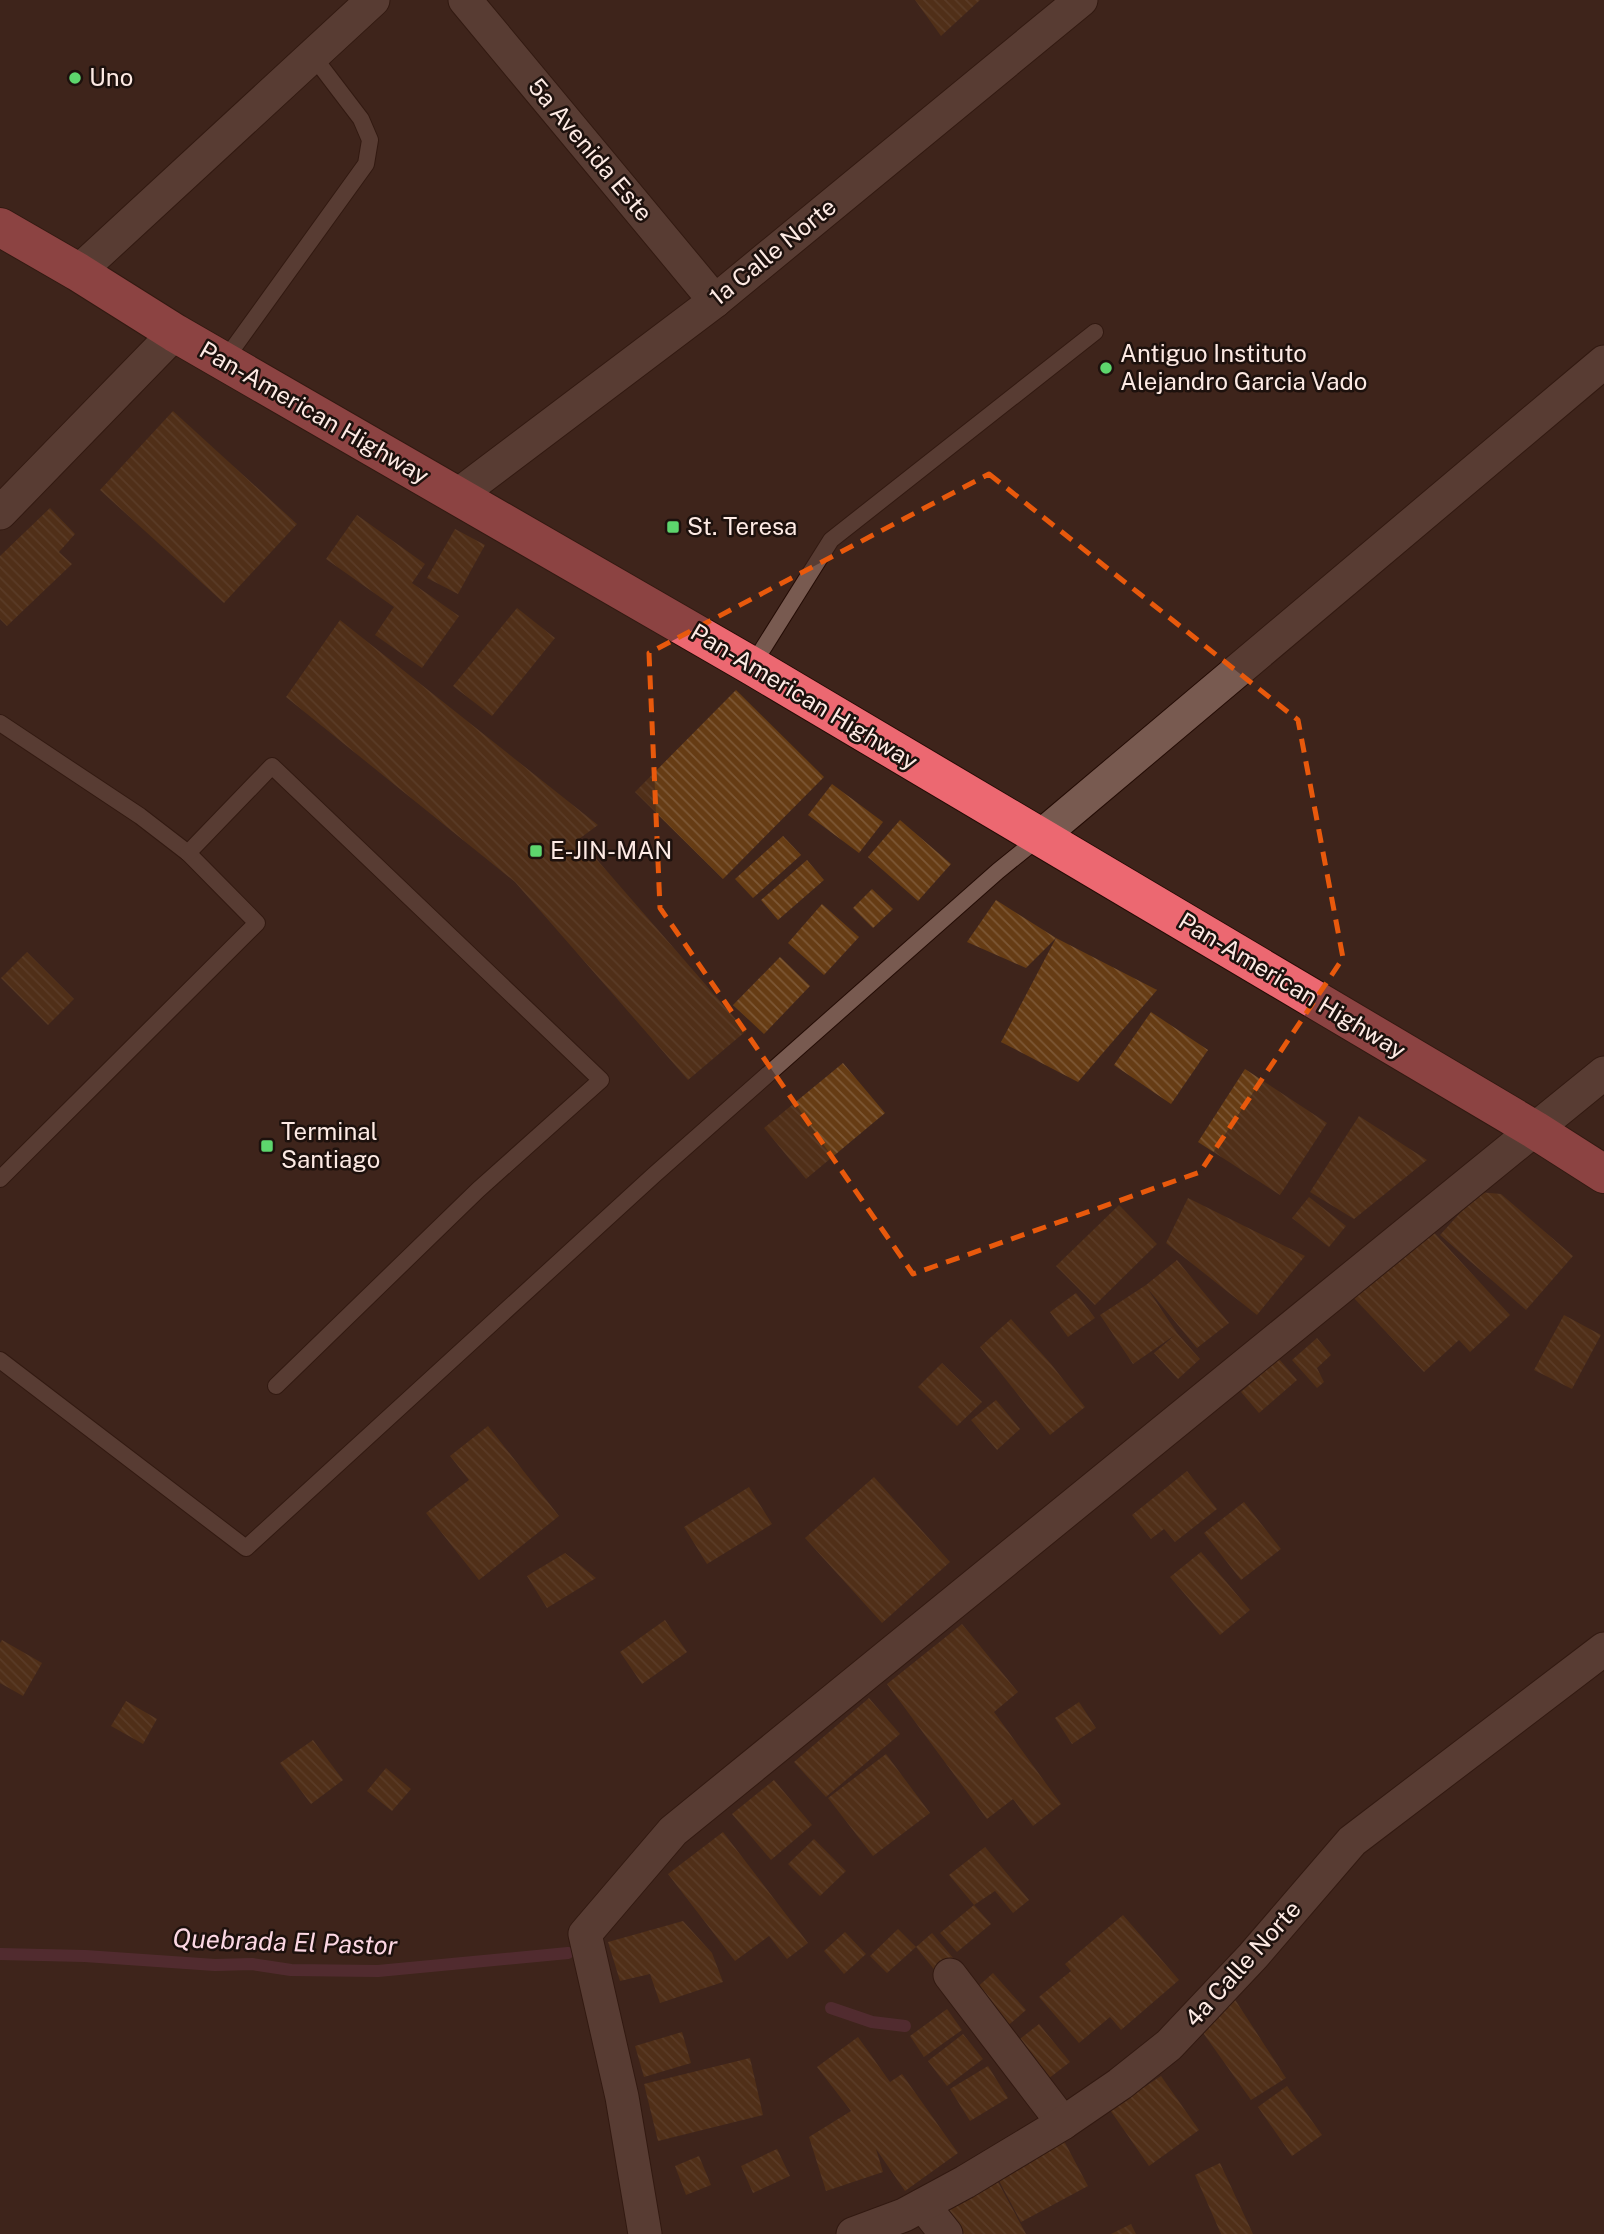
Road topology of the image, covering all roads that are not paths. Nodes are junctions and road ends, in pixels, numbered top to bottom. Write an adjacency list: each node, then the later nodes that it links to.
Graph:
1 (373, 0): 4 (street)
2 (465, 0): 7 (street, 5a Avenida Este)
3 (1076, 2): 7 (street, 1a Calle Norte)
4 (313, 55): 6 (street); 10 (lane)
5 (0, 228): 6 (highway, Pan-American Highway)
6 (78, 272): 9 (highway, Pan-American Highway)
7 (715, 301): 12 (street, 1a Calle Norte)
8 (1095, 332): 14 (lane)
9 (175, 333): 10 (highway, Pan-American Highway); 13 (street)
10 (224, 361): 12 (highway, Pan-American Highway)
11 (1604, 362): 16 (street)
12 (458, 495): 14 (highway, Pan-American Highway)
13 (0, 513)
14 (752, 666): 16 (highway, Pan-American Highway)
15 (0, 723): 17 (lane)
16 (1040, 837): 19 (highway, Pan-American Highway); 22 (lane)
17 (188, 853): 21 (lane); 23 (lane)
18 (1604, 1073): 19 (street)
19 (1535, 1130): 20 (highway, Pan-American Highway); 28 (street)
20 (1604, 1174)
21 (0, 1179)
22 (0, 1360)
23 (276, 1386)
24 (1604, 1649): 26 (street, 4a Calle Norte)
25 (950, 1975): 26 (street)
26 (1063, 2123): 27 (street, 4a Calle Norte)
27 (923, 2205): 29 (street, 4a Calle Norte); 30 (street)
28 (645, 2234)
29 (853, 2234)
30 (946, 2234)

